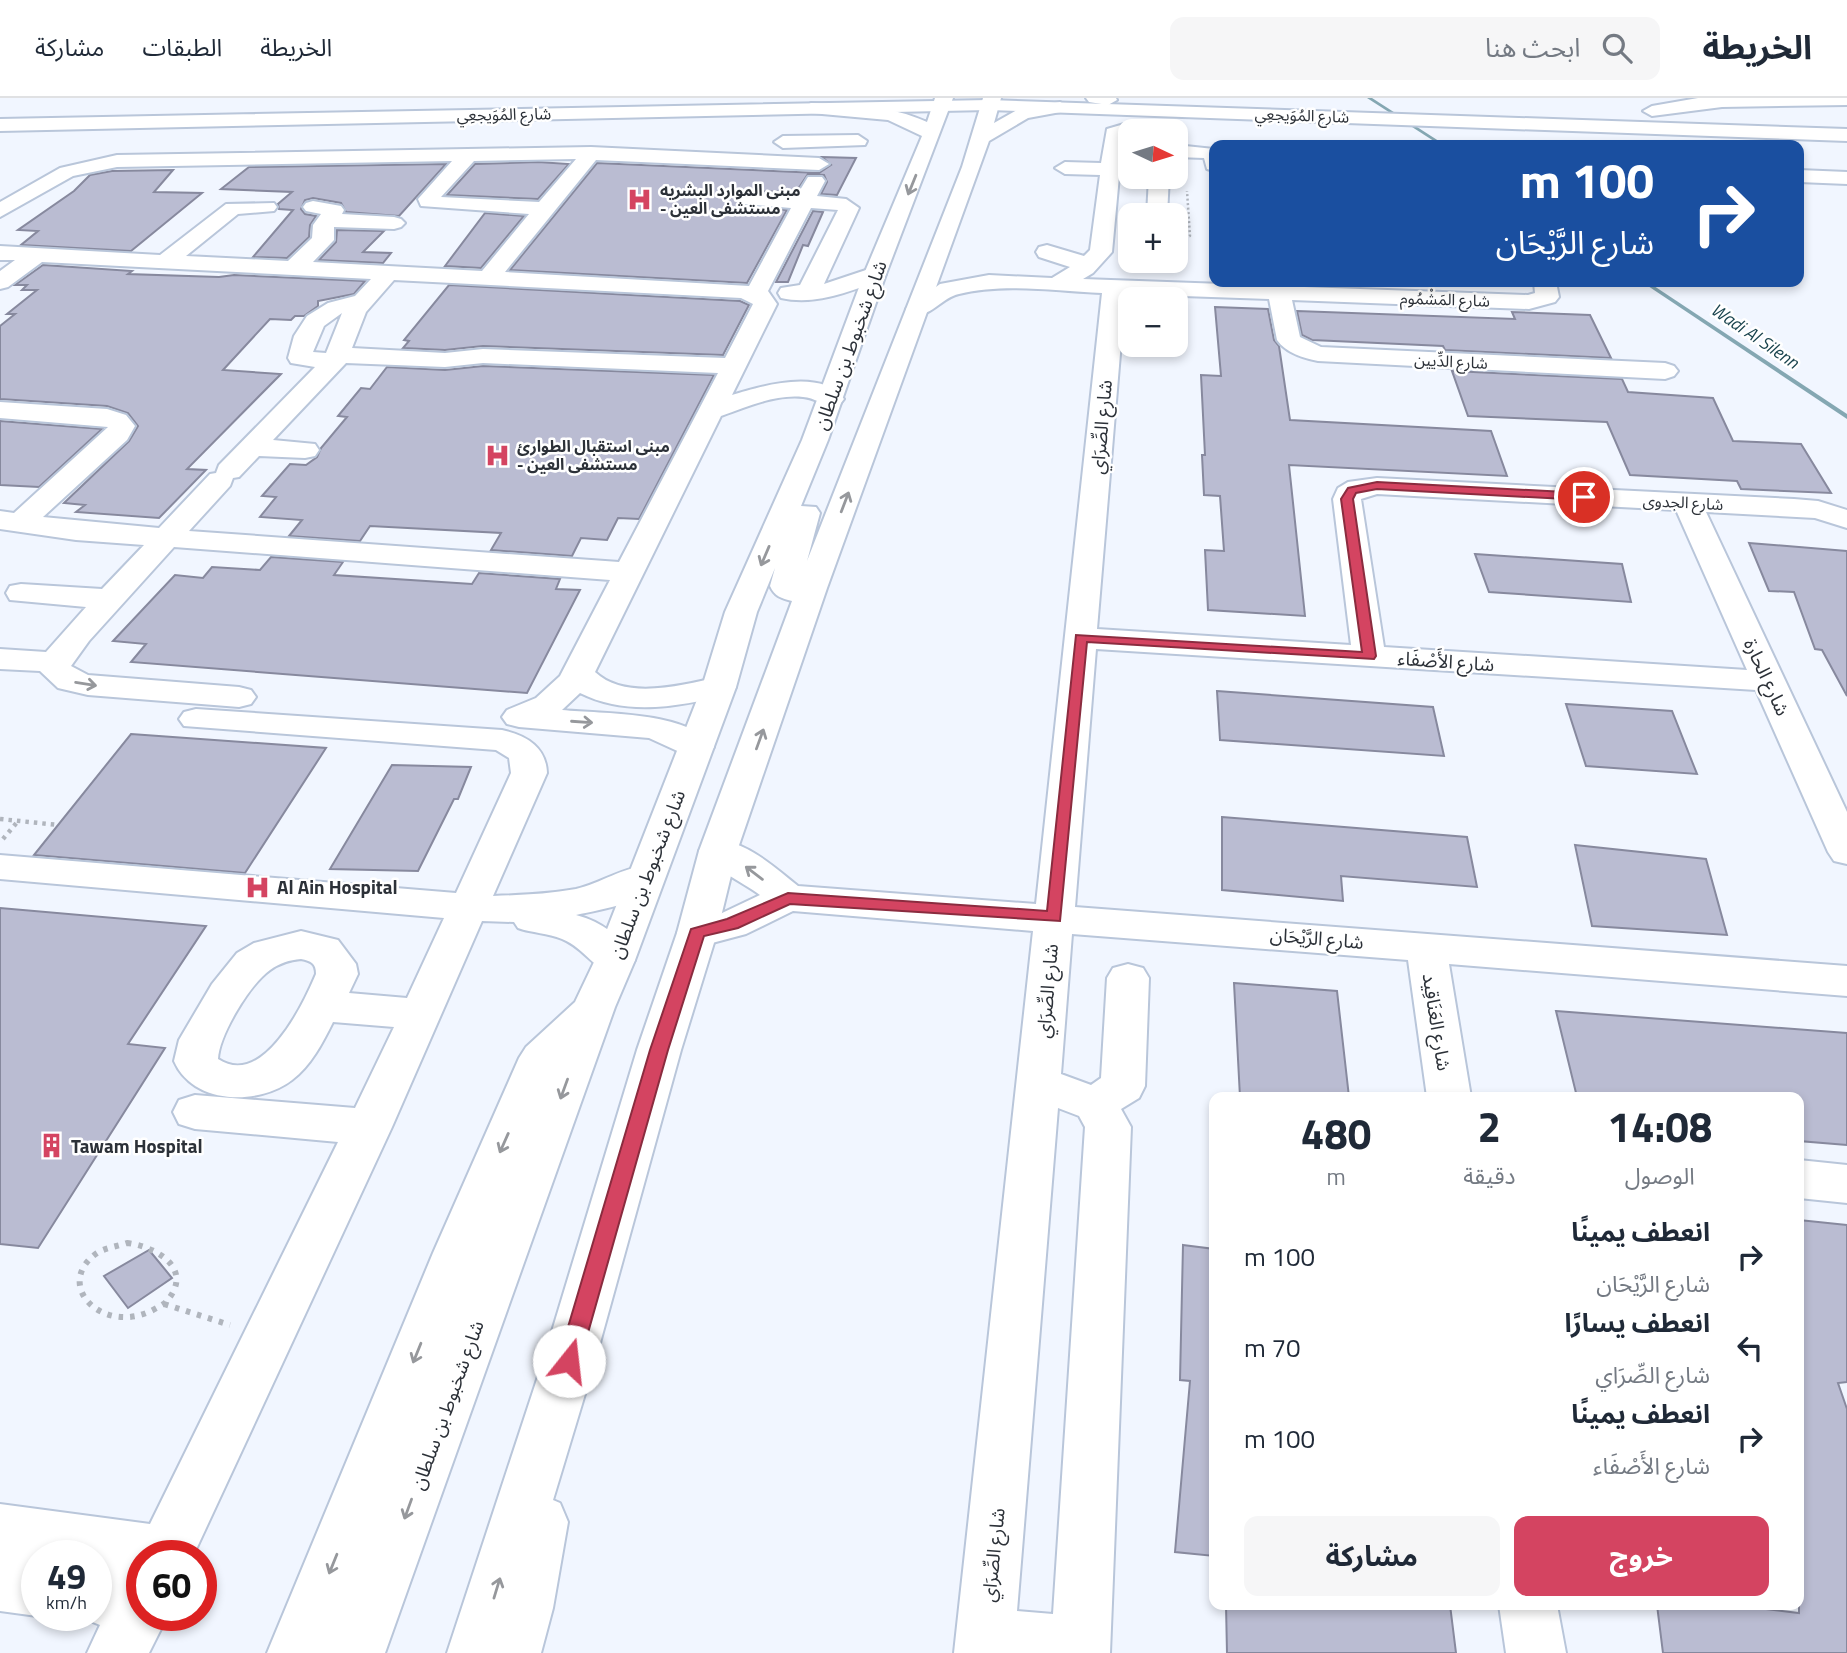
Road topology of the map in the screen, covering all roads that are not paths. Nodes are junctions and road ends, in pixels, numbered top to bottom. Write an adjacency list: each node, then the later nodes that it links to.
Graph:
1 (736, 99): 4 (street, شارع المُوَيجعِي); 6 (street, شارع المُوَيجعِي)
2 (1102, 99): 5 (street, شارع المُوَيجعِي); 7 (street, شارع المُوَيجعِي)
3 (1847, 100): 8 (street)
4 (819, 103): 9 (street, شارع المُوَيجعِي); 9 (street); 11 (street, شارع المُوَيجعِي)
5 (1057, 103): 7 (street, شارع المُوَيجعِي); 9 (street, شارع المُوَيجعِي); 9 (street)
6 (238, 109): 10 (street, شارع المُوَيجعِي); 12 (street, شارع المُوَيجعِي); 16 (street, شارع المُوَيجعِي)
7 (1288, 110): 13 (street, شارع المُوَيجعِي)
8 (1647, 112): 14 (street); 15 (street); 19 (street, شارع المُوَيجعِي); 23 (street, شارع المُوَيجعِي); 26 (street)
9 (960, 113): 52 (street); 67 (street, شارع شخبوط بن سلطان, one-way to 67)
10 (0, 114)
11 (510, 114): 12 (street, شارع المُوَيجعِي); 29 (street)
12 (467, 115): 29 (street)
13 (1502, 118): 14 (street, شارع المُوَيجعِي); 19 (street, شارع المُوَيجعِي)
14 (1618, 118): 15 (street, شارع المُوَيجعِي)
15 (1688, 120): 20 (street, شارع المُوَيجعِي)
16 (141, 122): 17 (street, شارع المُوَيجعِي); 17 (street)
17 (61, 124): 18 (street, شارع المُوَيجعِي)
18 (0, 125)
19 (1587, 125): 25 (street)
20 (1847, 126)
21 (1118, 131): 37 (street, شارع الصِّرَاي)
22 (1188, 131): 24 (street)
23 (1847, 135)
24 (1328, 136)
25 (1625, 140)
26 (1629, 140)
27 (820, 141): 28 (street); 31 (street); 35 (street)
28 (858, 141)
29 (475, 151): 31 (street); 34 (street); 44 (street)
30 (1188, 152): 33 (street)
31 (510, 153): 32 (street)
32 (591, 153): 35 (street); 47 (street)
33 (1209, 153)
34 (246, 159): 39 (street); 48 (street)
35 (819, 164): 46 (street)
36 (1065, 168): 37 (street)
37 (1110, 169): 38 (street); 58 (street, شارع الصِّرَاي)
38 (1118, 169)
39 (225, 175)
40 (1804, 176): 41 (street)
41 (1847, 178)
42 (468, 188): 44 (street)
43 (750, 200): 46 (street)
44 (452, 205): 47 (street)
45 (267, 207): 49 (street)
46 (801, 207): 73 (street); 77 (street)
47 (545, 209): 62 (street)
48 (0, 211)
49 (222, 216): 55 (street); 56 (street)
50 (394, 223): 57 (street)
51 (40, 248): 54 (street); 55 (street); 69 (street)
52 (939, 252): 70 (street, شارع المَشْمُوم); 80 (street)
53 (1047, 252): 59 (street)
54 (0, 253)
55 (175, 254): 56 (street)
56 (209, 263): 57 (street)
57 (294, 268): 63 (street)
58 (1118, 268)
59 (1118, 270)
60 (1118, 270): 72 (street, شارع المَشْمُوم)
61 (1118, 270): 72 (street)
62 (494, 271): 63 (street); 73 (street)
63 (388, 273): 79 (street)
64 (1119, 273): 100 (street, شارع الصِّرَاي)
65 (1140, 273): 71 (street, شارع المَشْمُوم)
66 (1160, 273): 68 (street)
67 (875, 274): 77 (street); 81 (street, شارع شخبوط بن سلطان)
68 (1209, 277)
69 (0, 282)
70 (989, 282): 72 (street, شارع المَشْمُوم); 80 (street, شارع المَشْمُوم)
71 (1209, 283)
72 (1055, 285)
73 (743, 286): 77 (street); 84 (street)
74 (1237, 287): 78 (street, شارع المَشْمُوم)
75 (1547, 287): 76 (street, شارع المَشْمُوم)
76 (1418, 290): 78 (street, شارع المَشْمُوم)
77 (808, 293): 81 (street)
78 (1279, 293): 85 (street, شارع الدِّيين)
79 (362, 302): 83 (street); 83 (street)
80 (918, 309): 98 (street, one-way to 80)
81 (861, 314): 82 (street, شارع شخبوط بن سلطان)
82 (847, 357): 84 (street); 86 (street, شارع شخبوط بن سلطان)
83 (337, 358): 84 (street); 90 (street)
84 (731, 371): 88 (street)
85 (1665, 371)
86 (831, 399): 88 (street); 89 (street, شارع شخبوط بن سلطان)
87 (0, 410): 94 (street)
88 (711, 411): 96 (street)
89 (815, 440): 98 (street); 105 (street, شارع شخبوط بن سلطان, one-way to 105)
90 (252, 447): 91 (street); 95 (street)
91 (305, 450)
92 (1687, 502): 93 (street, شارع الجدوى); 101 (street, شارع الجدوى); 106 (street, شارع الحارة)
93 (1847, 519)
94 (7, 524): 95 (street)
95 (163, 538): 96 (street); 97 (street)
96 (629, 572): 104 (street)
97 (118, 588): 99 (street); 103 (street)
98 (812, 588): 110 (street, one-way to 98)
99 (21, 593)
100 (1081, 638): 101 (street, شارع الأَصْفَاء); 116 (street, شارع الصِّرَاي)
101 (1369, 656): 106 (street, شارع الأَصْفَاء)
102 (0, 659): 103 (street)
103 (55, 662): 107 (street, one-way to 107)
104 (578, 673): 105 (street); 107 (street)
105 (722, 678): 109 (street, شارع شخبوط بن سلطان); 125 (street)
106 (1769, 681): 111 (street, شارع الحارة)
107 (522, 718): 109 (street, one-way to 109)
108 (196, 719): 115 (street)
109 (696, 747): 113 (street, شارع شخبوط بن سلطان)
110 (718, 851): 114 (street, one-way to 110); 117 (street)
111 (1847, 852)
112 (0, 867): 115 (street)
113 (646, 877): 115 (street); 119 (street, شارع شخبوط بن سلطان)
114 (788, 898): 116 (street, شارع الرَّيْحَان); 117 (street, شارع الرَّيْحَان)
115 (481, 908): 119 (street); 124 (street)
116 (1054, 917): 118 (street, شارع الرَّيْحَان); 126 (street, شارع الصِّرَاي)
117 (697, 933): 125 (street)
118 (1426, 947): 121 (street, شارع الرَّيْحَان); 127 (street, شارع العَنَاقِيد)
119 (615, 960): 123 (street, شارع شخبوط بن سلطان)
120 (1128, 978): 128 (street)
121 (1847, 981)
122 (321, 1006): 124 (street)
123 (594, 1007): 144 (street, one-way to 144); 145 (street, شارع شخبوط بن سلطان, one-way to 145)
124 (421, 1013): 130 (street)
125 (659, 1050): 133 (street)
126 (1039, 1083): 128 (street); 141 (street, شارع الصِّرَاي)
127 (1448, 1092)
128 (1095, 1104): 142 (street)
129 (195, 1112): 130 (street)
130 (369, 1127): 135 (street)
131 (1804, 1180): 132 (street)
132 (1847, 1184)
133 (569, 1361): 146 (street, one-way to 133); 147 (street)
134 (0, 1531): 136 (street)
135 (172, 1540)
136 (126, 1562)
137 (0, 1583): 138 (street)
138 (21, 1586)
139 (1529, 1610): 148 (street)
140 (129, 1631): 143 (street)
141 (985, 1645): 142 (street)
142 (1080, 1649)
143 (117, 1653)
144 (298, 1653)
145 (355, 1653)
146 (477, 1653)
147 (511, 1653)
148 (1536, 1653)

